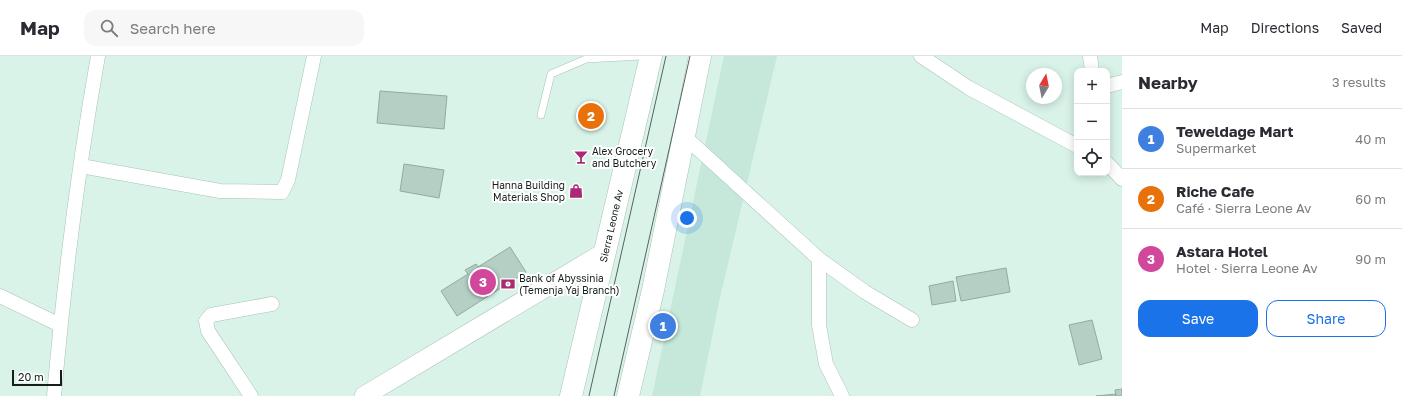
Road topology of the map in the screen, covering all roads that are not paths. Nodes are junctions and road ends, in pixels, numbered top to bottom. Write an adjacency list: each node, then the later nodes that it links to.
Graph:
1 (98, 56): 14 (street)
2 (314, 56): 14 (street)
3 (641, 56): 11 (lane)
4 (651, 56): 17 (main road, Sierra Leone Av)
5 (700, 56): 12 (main road)
6 (921, 56): 13 (street)
7 (1090, 56): 8 (street)
8 (1092, 68)
9 (1122, 82): 10 (street)
10 (1110, 85)
11 (541, 115)
12 (684, 136): 18 (street); 27 (main road)
13 (1074, 144)
14 (81, 166): 22 (street)
15 (1110, 166): 16 (street)
16 (1122, 179)
17 (605, 252): 25 (street); 26 (main road, Sierra Leone Av)
18 (819, 259): 21 (street); 28 (street)
19 (0, 296): 22 (street)
20 (272, 304): 24 (street)
21 (912, 320)
22 (60, 325): 23 (street)
23 (54, 396)
24 (251, 396)
25 (364, 396)
26 (572, 396)
27 (628, 396)
28 (842, 396)

